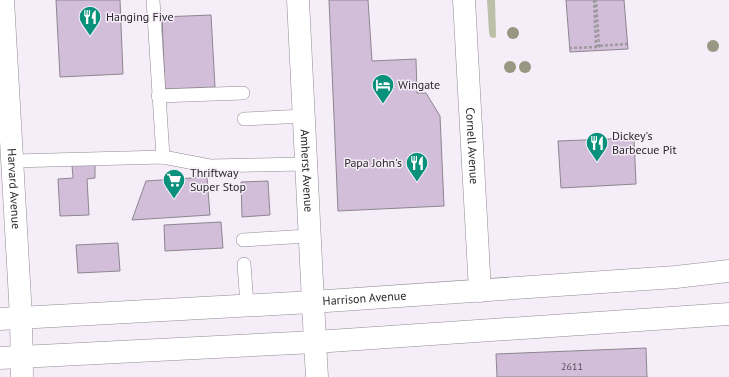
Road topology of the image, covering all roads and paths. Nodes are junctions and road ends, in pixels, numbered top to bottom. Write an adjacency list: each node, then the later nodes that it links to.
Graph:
1 (3, 0): 13 (main road, Harvard Avenue)
2 (153, 0): 9 (lane)
3 (298, 0): 10 (main road, Amherst Avenue)
4 (464, 0): 19 (main road, Cornell Avenue)
5 (595, 0): 6 (path); 7 (path)
6 (627, 44)
7 (569, 48)
8 (243, 93): 9 (lane)
9 (158, 96): 12 (lane)
10 (304, 116): 11 (lane); 14 (main road, Amherst Avenue)
11 (244, 119)
12 (163, 157): 13 (lane); 14 (lane)
13 (13, 161): 23 (main road, Harvard Avenue)
14 (306, 164): 15 (main road, Amherst Avenue)
15 (310, 236): 16 (lane); 20 (main road, Amherst Avenue)
16 (243, 240)
17 (244, 264): 21 (lane)
18 (729, 271): 19 (main road, Harrison Avenue)
19 (480, 291): 20 (main road, Harrison Avenue)
20 (312, 302): 21 (main road, Harrison Avenue); 24 (main road, Amherst Avenue)
21 (247, 305): 23 (main road, Harrison Avenue)
22 (729, 314): 24 (main road)
23 (7, 317): 25 (main road, Harvard Avenue)
24 (315, 342): 25 (main road); 26 (main road, Amherst Avenue)
25 (14, 364)
26 (317, 377)

